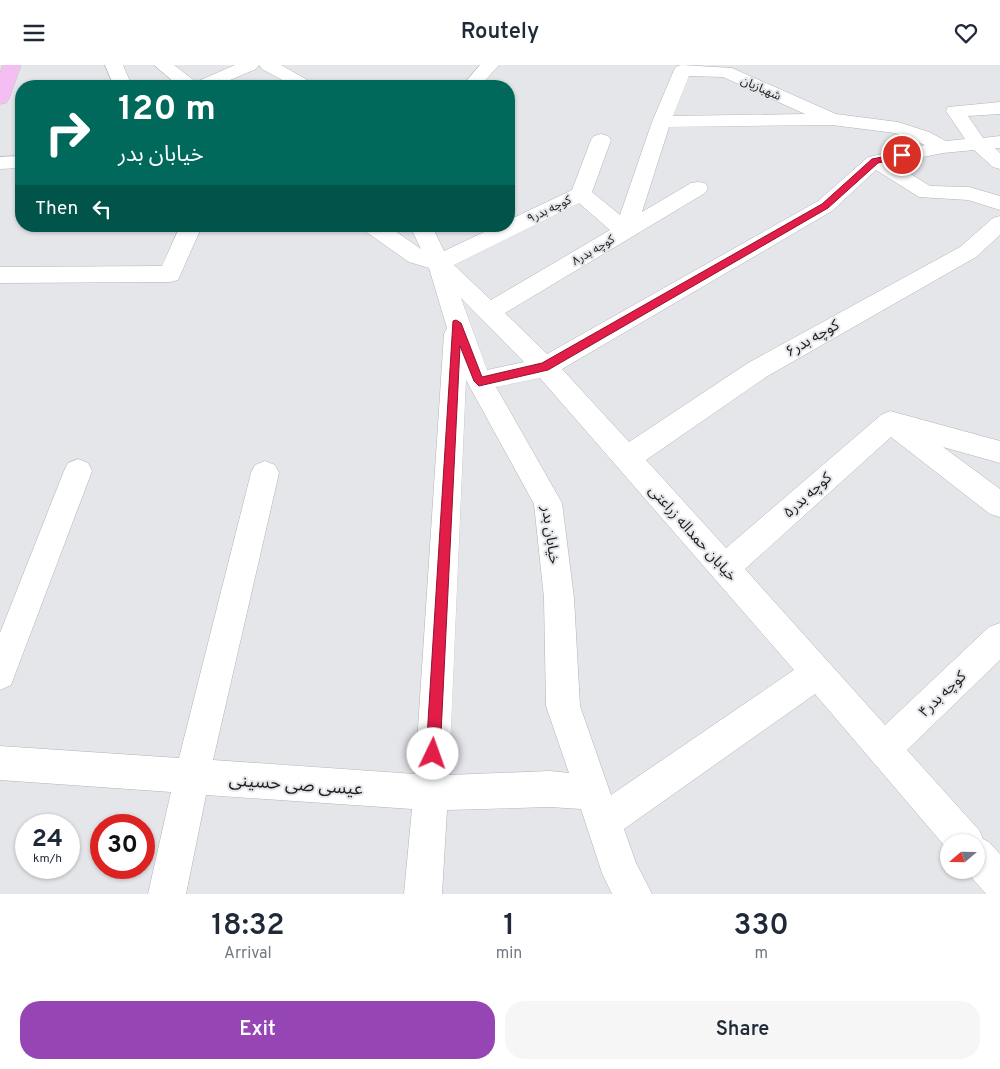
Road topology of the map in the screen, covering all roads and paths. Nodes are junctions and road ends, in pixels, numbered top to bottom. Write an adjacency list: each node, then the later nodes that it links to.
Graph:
1 (12, 65): 12 (main road)
2 (114, 65): 7 (street)
3 (163, 65): 8 (street)
4 (250, 65): 9 (street)
5 (268, 65): 10 (street)
6 (490, 65): 11 (street)
7 (120, 80)
8 (182, 80)
9 (216, 80)
10 (294, 80)
11 (475, 80)
12 (0, 99)
13 (1000, 108): 18 (street)
14 (832, 119): 15 (street); 15 (street, شهبازیان); 19 (street)
15 (661, 122): 29 (street)
16 (601, 140): 25 (street, کوچه بدر۹)
17 (1000, 142): 18 (street)
18 (977, 143): 19 (street); 23 (street)
19 (944, 147): 20 (street)
20 (875, 161): 26 (street); 38 (street)
21 (15, 162): 22 (street)
22 (0, 163)
23 (1000, 163)
24 (698, 189): 29 (street, کوچه بدر۸)
25 (581, 194): 28 (street, کوچه بدر۹); 29 (street)
26 (1000, 203)
27 (1000, 223): 42 (street, کوچه بدر۶)
28 (515, 226)
29 (625, 231): 36 (street, کوچه بدر۸)
30 (188, 232): 35 (street)
31 (381, 232): 34 (street)
32 (424, 232): 34 (street, خیابان حمداله زراعتی)
33 (503, 232): 34 (street, کوچه بدر۹)
34 (439, 263): 36 (street, خیابان حمداله زراعتی); 37 (street, خیابان بدر)
35 (0, 275)
36 (488, 312): 38 (street, خیابان حمداله زراعتی)
37 (456, 323): 39 (street, خیابان بدر); 53 (street)
38 (545, 367): 39 (street); 42 (street, خیابان حمداله زراعتی)
39 (479, 381): 54 (street, خیابان بدر)
40 (890, 421): 41 (street); 45 (street); 46 (street, کوچه بدر۵)
41 (1000, 452)
42 (627, 458): 46 (street, خیابان حمداله زراعتی)
43 (78, 471): 49 (street)
44 (265, 473): 52 (street)
45 (1000, 505)
46 (725, 568): 48 (street, خیابان حمداله زراعتی)
47 (1000, 638): 50 (street, کوچه بدر۴)
48 (817, 673): 50 (street, خیابان حمداله زراعتی); 54 (street)
49 (0, 674)
50 (884, 749): 55 (street, خیابان حمداله زراعتی)
51 (0, 763): 52 (street, عیسی صی حسینی)
52 (192, 777): 53 (street, عیسی صی حسینی); 58 (street)
53 (430, 793): 54 (street, عیسی صی حسینی); 59 (street)
54 (598, 807): 60 (street, خیابان بدر)
55 (958, 834)
56 (985, 865): 57 (street)
57 (1000, 882): 61 (street)
58 (167, 894)
59 (423, 894)
60 (633, 894)
61 (984, 894)

